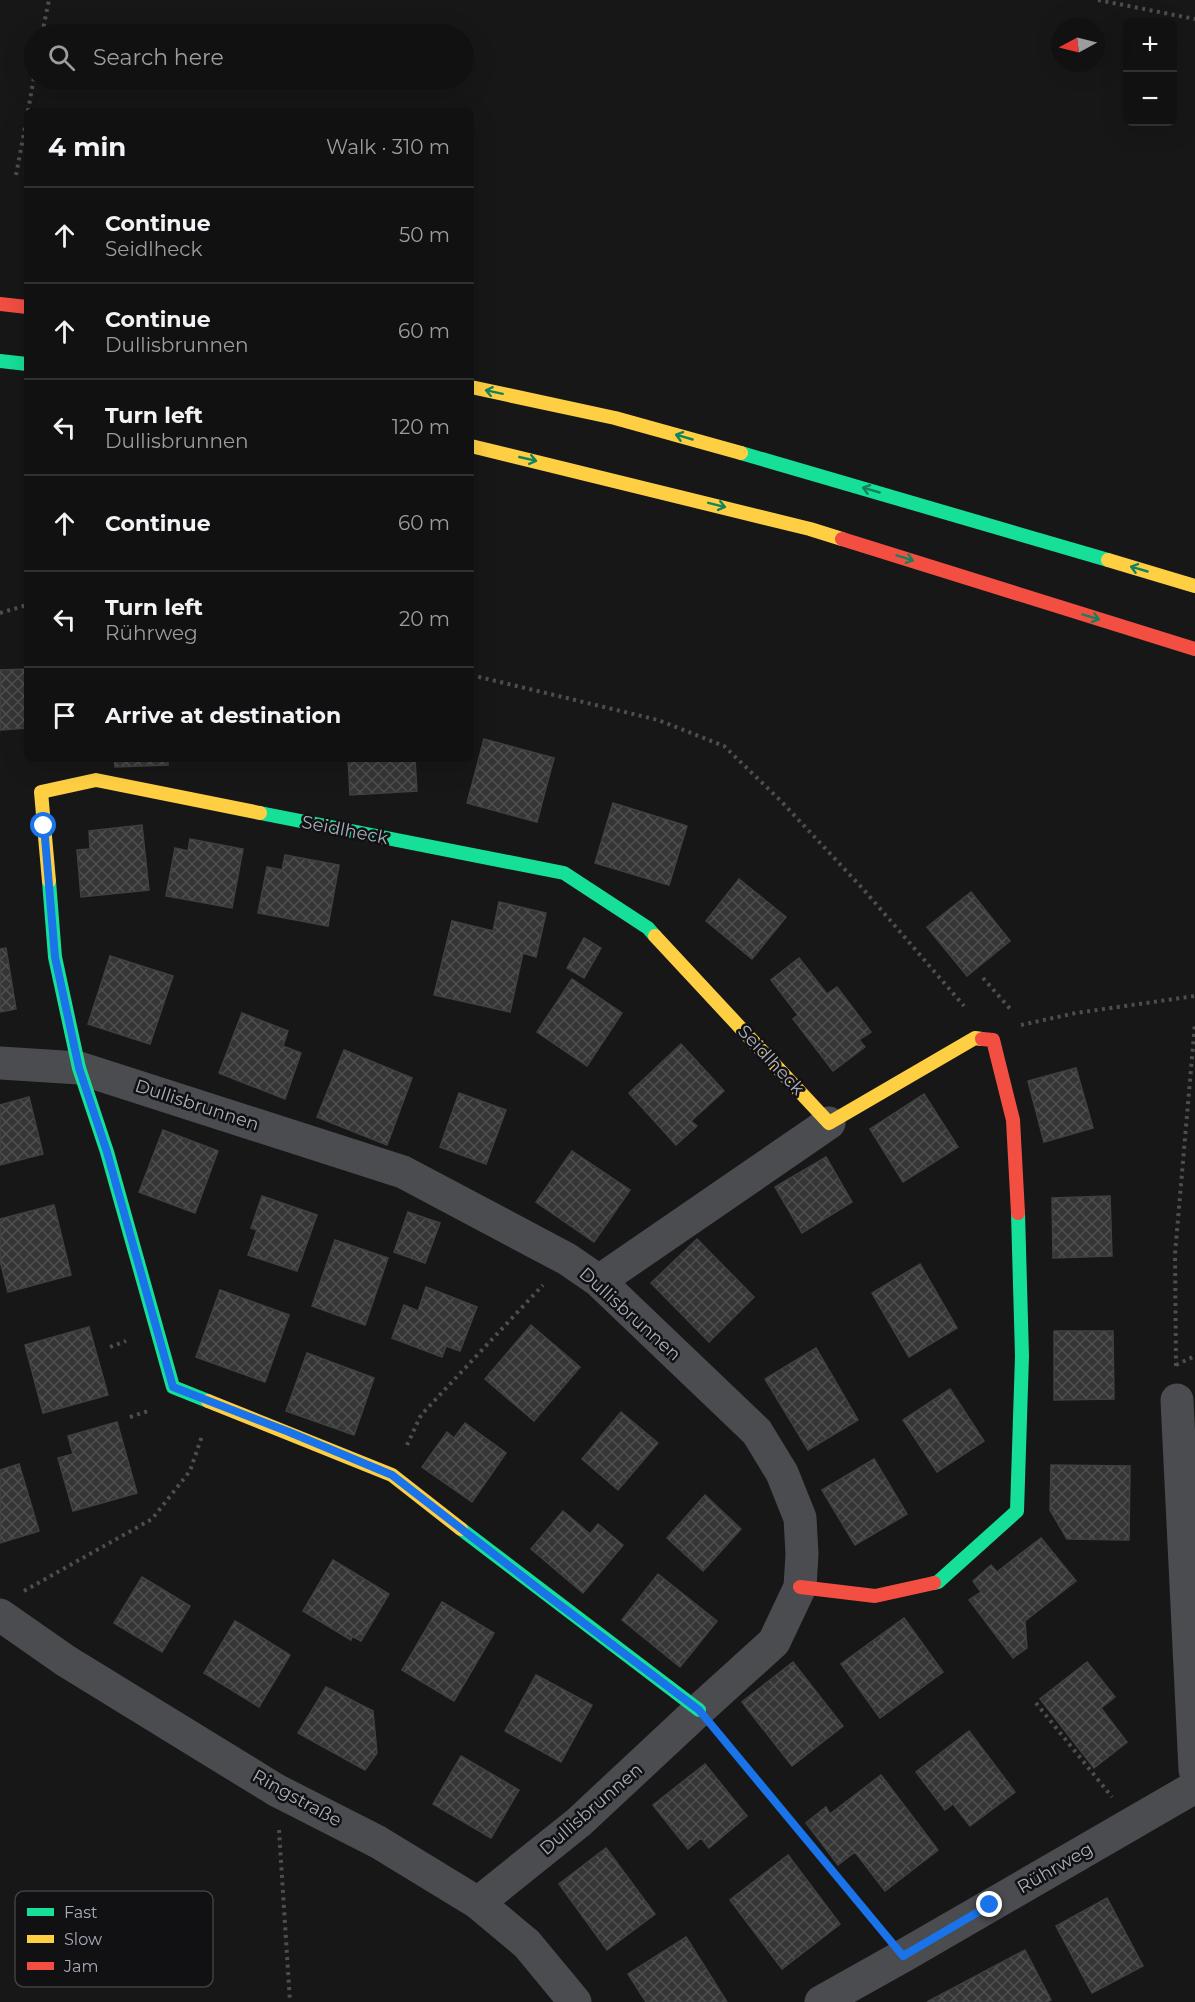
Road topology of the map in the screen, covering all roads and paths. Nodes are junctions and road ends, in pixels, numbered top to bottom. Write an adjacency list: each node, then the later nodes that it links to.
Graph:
1 (49, 0): 4 (path)
2 (1098, 0): 3 (path)
3 (1195, 19)
4 (44, 24)
5 (32, 90): 6 (path)
6 (29, 108)
7 (24, 133): 8 (path)
8 (16, 175)
9 (0, 304): 10 (main road)
10 (24, 307)
11 (0, 361): 12 (main road)
12 (24, 364)
13 (474, 388): 15 (main road, one-way to 13)
14 (474, 447): 18 (main road, one-way to 18)
15 (1195, 586)
16 (24, 606): 17 (path)
17 (0, 613)
18 (1195, 649)
19 (474, 676): 24 (path)
20 (983, 978): 23 (path)
21 (1195, 996): 23 (path)
22 (1195, 1023): 27 (path)
23 (1024, 1025): 24 (path)
24 (993, 1040): 28 (main road); 36 (main road)
25 (0, 1063): 26 (street, Dullisbrunnen)
26 (79, 1068): 28 (main road, Seidlheck); 29 (street, Dullisbrunnen); 34 (main road)
27 (1193, 1076): 32 (path)
28 (829, 1123): 30 (street)
29 (567, 1259): 30 (street, Dullisbrunnen); 35 (path)
30 (600, 1281): 36 (street, Dullisbrunnen)
31 (1195, 1356): 32 (path)
32 (1176, 1365): 33 (path)
33 (1177, 1400): 40 (street)
34 (214, 1404): 35 (main road); 37 (path)
35 (392, 1475): 39 (main road)
36 (800, 1587): 39 (street, Dullisbrunnen)
37 (10, 1604): 42 (street, Ringstraße)
38 (1036, 1703): 43 (path)
39 (699, 1710): 44 (street, Dullisbrunnen); 45 (path)
40 (1195, 1770)
41 (1195, 1787): 43 (street, Rührweg)
42 (276, 1790): 44 (street, Ringstraße); 46 (path)
43 (1133, 1823): 45 (street, Rührweg)
44 (478, 1903): 47 (street, Ringstraße)
45 (903, 1956): 48 (street, Rührweg)
46 (290, 2002)
47 (575, 2002)
48 (820, 2002)

